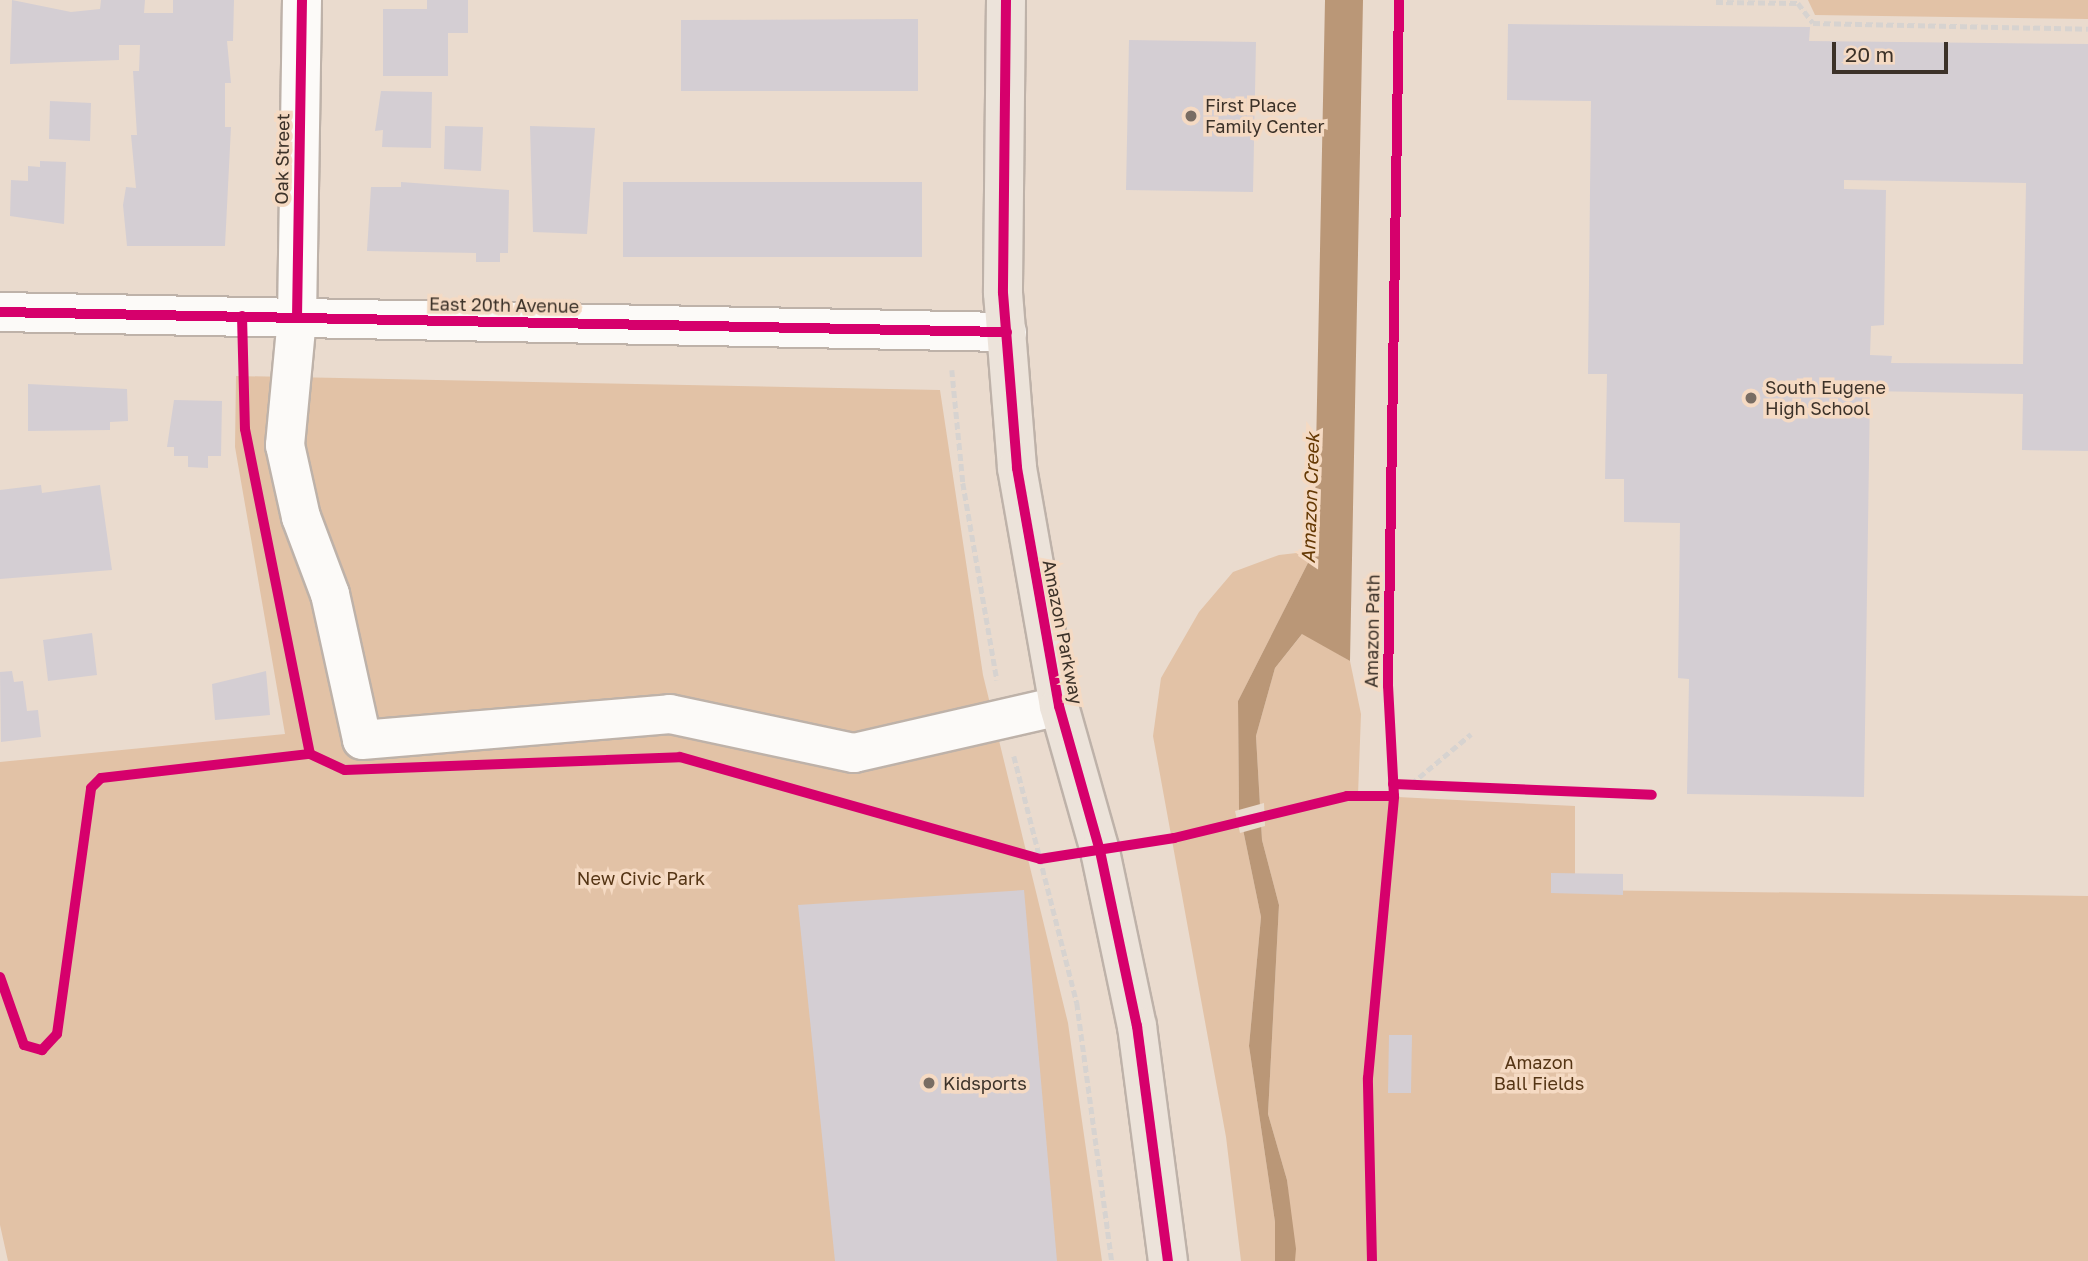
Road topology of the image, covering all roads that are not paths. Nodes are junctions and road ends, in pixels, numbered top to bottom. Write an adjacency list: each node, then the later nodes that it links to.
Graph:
1 (302, 0): 4 (street, Oak Street)
2 (1006, 0): 5 (main road, Amazon Parkway)
3 (0, 312): 4 (street, East 20th Avenue)
4 (297, 318): 5 (street, East 20th Avenue); 6 (street, Oak Street)
5 (1007, 332): 6 (main road, Amazon Parkway)
6 (1059, 706): 7 (main road, Amazon Parkway)
7 (1168, 1261)

